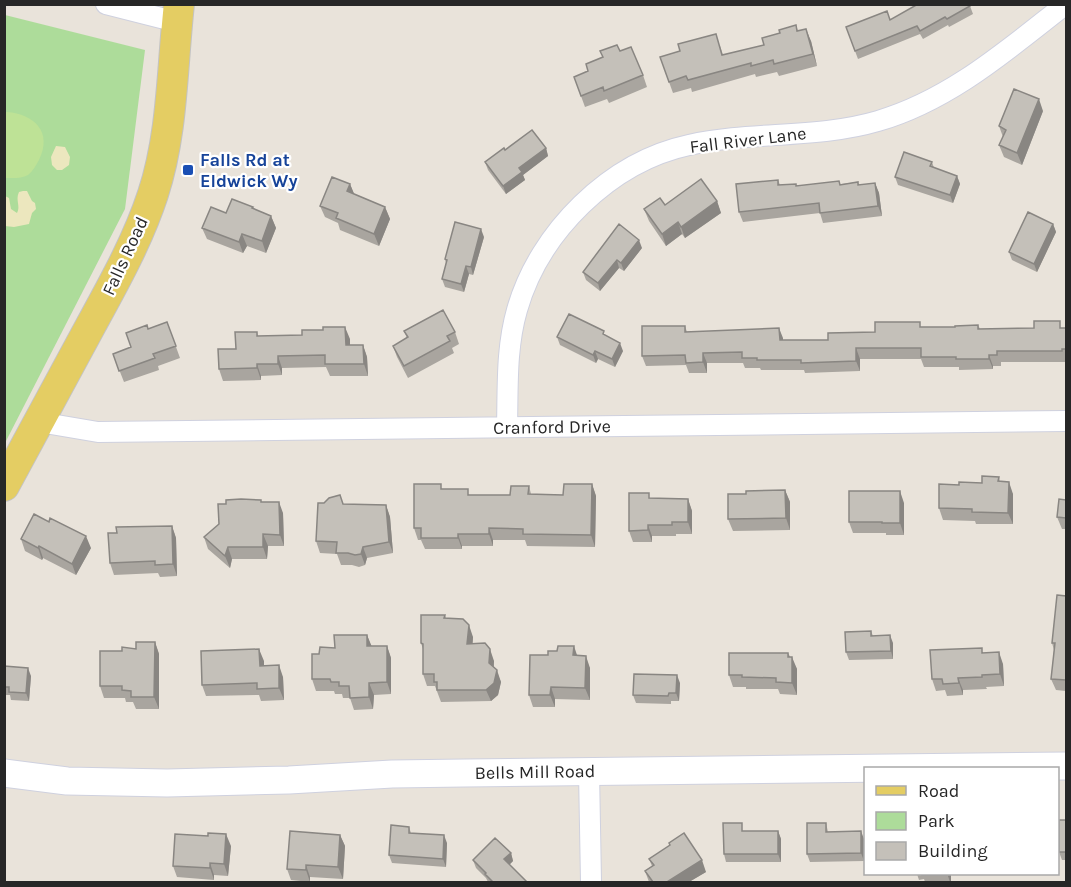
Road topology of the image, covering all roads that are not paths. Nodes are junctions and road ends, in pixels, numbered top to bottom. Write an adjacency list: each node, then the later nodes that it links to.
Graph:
1 (106, 4): 3 (street)
2 (1065, 4): 6 (street, Fall River Lane)
3 (178, 13): 4 (main road, Falls Road)
4 (39, 422): 6 (street, Cranford Drive); 7 (main road, Falls Road)
5 (1066, 422): 6 (street, Cranford Drive)
6 (507, 427)
7 (4, 486)
8 (1066, 766): 9 (street, Bells Mill Road)
9 (971, 767)
10 (864, 768): 11 (street, Bells Mill Road)
11 (589, 771): 12 (street, Bells Mill Road); 13 (street)
12 (4, 773)
13 (591, 882)

